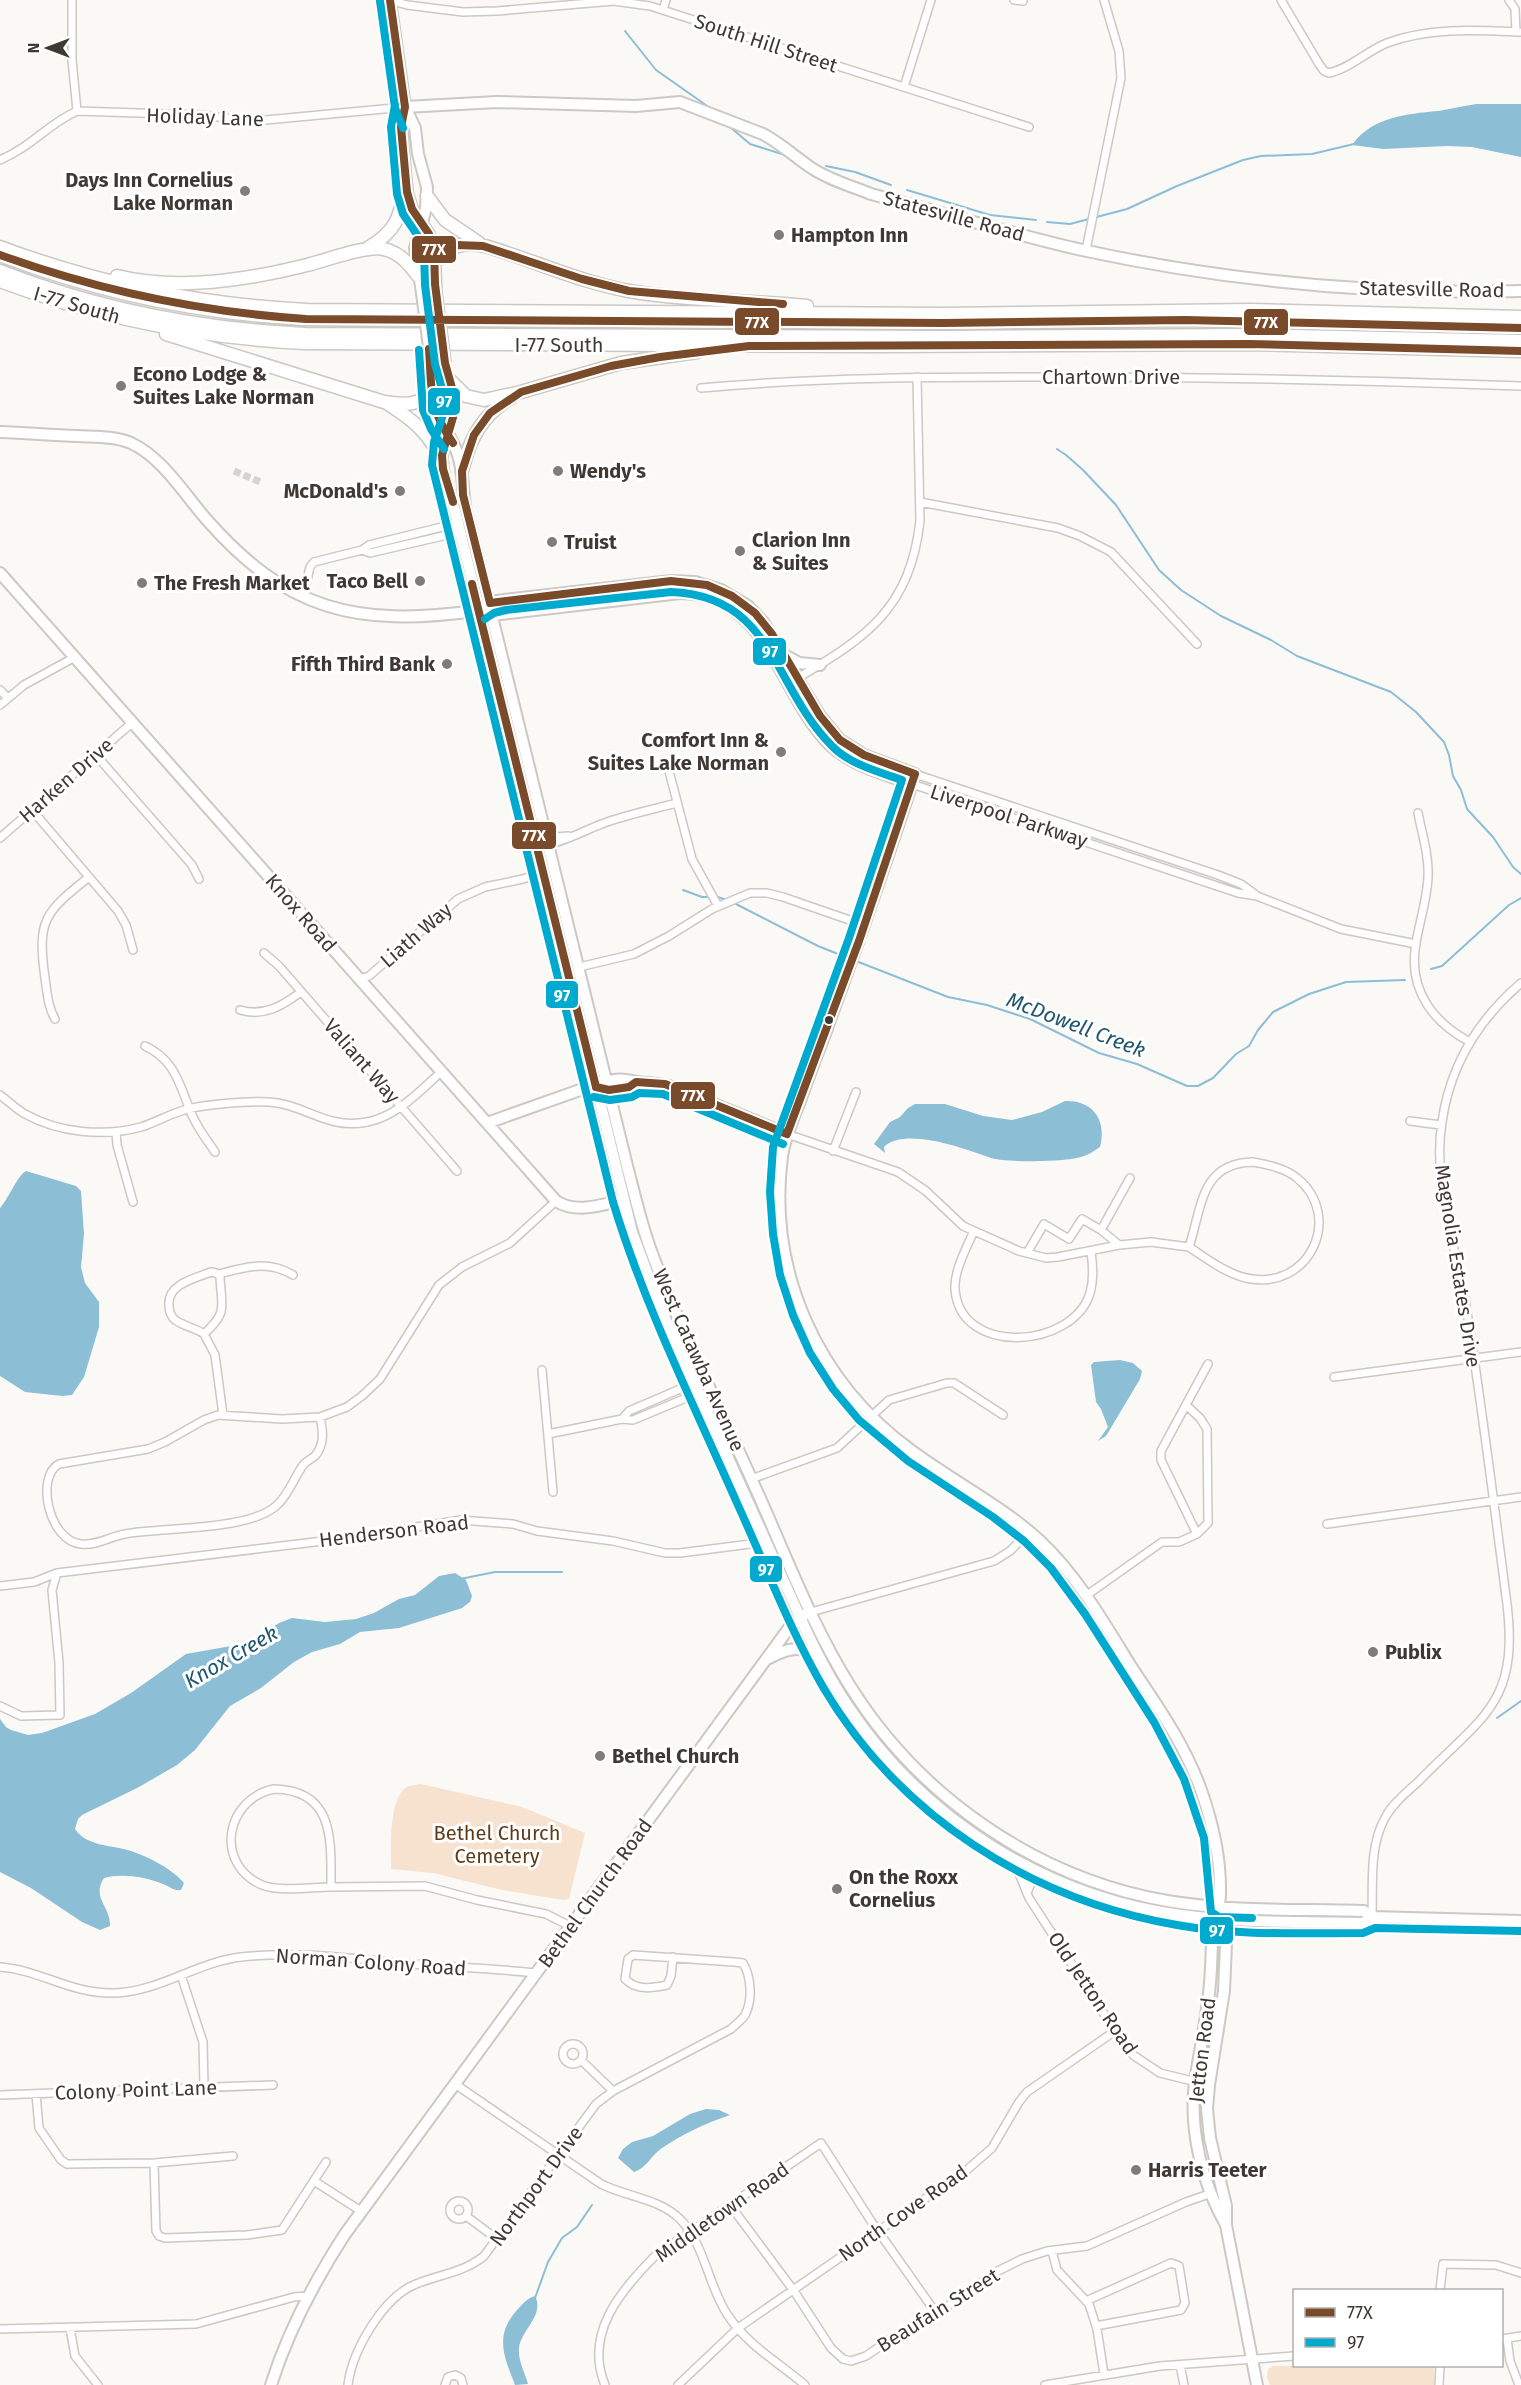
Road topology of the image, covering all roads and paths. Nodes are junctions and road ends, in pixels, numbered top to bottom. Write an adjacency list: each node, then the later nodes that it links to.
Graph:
1 (72, 0): 14 (street)
2 (390, 0): 10 (street, South Hill Street); 13 (main road)
3 (666, 0): 10 (street)
4 (931, 0): 12 (street)
5 (1014, 0): 9 (street)
6 (1104, 0): 23 (street)
7 (1281, 0): 11 (street)
8 (1509, 0): 11 (street)
9 (1023, 1)
10 (663, 10): 12 (street, South Hill Street)
11 (1518, 32)
12 (904, 87): 15 (street, South Hill Street)
13 (405, 107): 14 (street, Holiday Lane); 17 (main road, West Catawba Avenue); 18 (main road); 23 (main road, Statesville Road)
14 (77, 111): 16 (street)
15 (1029, 127)
16 (0, 160)
17 (406, 188): 19 (main road, West Catawba Avenue); 22 (highway)
18 (427, 196): 19 (main road, West Catawba Avenue); 20 (highway)
19 (421, 222): 25 (main road, West Catawba Avenue); 28 (main road, West Catawba Avenue)
20 (483, 246): 25 (highway); 32 (highway)
21 (0, 247): 26 (highway)
22 (364, 250): 26 (highway); 28 (highway)
23 (1086, 250): 30 (main road, Statesville Road)
24 (0, 255): 34 (highway)
25 (436, 261): 39 (main road, West Catawba Avenue, bridge)
26 (68, 270): 32 (highway)
27 (0, 271): 35 (highway)
28 (418, 276): 42 (main road, West Catawba Avenue, bridge)
29 (0, 281): 31 (highway, I-77 South)
30 (1521, 291)
31 (102, 314): 36 (highway, I-77 South); 44 (highway)
32 (880, 314): 33 (highway)
33 (1521, 317)
34 (1521, 328)
35 (1521, 340)
36 (749, 346): 37 (highway, I-77 South); 43 (highway)
37 (1521, 351)
38 (917, 376): 40 (street, Chartown Drive); 41 (street, Chartown Drive); 49 (street)
39 (449, 379): 43 (highway); 46 (main road, West Catawba Avenue)
40 (1521, 386)
41 (701, 388)
42 (431, 390): 44 (highway); 46 (main road, West Catawba Avenue)
43 (521, 392): 48 (highway)
44 (384, 402): 47 (highway)
45 (0, 432): 52 (main road)
46 (448, 434): 47 (main road, West Catawba Avenue); 48 (main road, West Catawba Avenue)
47 (442, 463): 50 (main road, West Catawba Avenue)
48 (462, 471): 53 (main road, West Catawba Avenue)
49 (920, 502): 56 (street); 59 (street)
50 (459, 528): 52 (street); 54 (main road, West Catawba Avenue)
51 (0, 573): 58 (main road, Knox Road)
52 (303, 597): 54 (main road)
53 (490, 603): 54 (main road); 55 (main road, West Catawba Avenue); 57 (main road, Liverpool Parkway)
54 (479, 610): 55 (main road, Liverpool Parkway); 67 (main road, West Catawba Avenue)
55 (493, 615): 60 (main road, Liverpool Parkway); 72 (main road, West Catawba Avenue)
56 (1197, 645)
57 (785, 655): 59 (main road); 60 (main road, Liverpool Parkway)
58 (75, 657): 62 (street); 64 (main road, Knox Road)
59 (820, 665): 60 (street)
60 (793, 680): 68 (main road, Liverpool Parkway)
61 (0, 690): 62 (street)
62 (8, 698): 63 (street)
63 (0, 705)
64 (133, 722): 65 (street, Harken Drive); 86 (main road, Knox Road)
65 (95, 754): 70 (street, Harken Drive); 78 (street)
66 (669, 771): 69 (street)
67 (520, 778): 75 (main road); 76 (main road, West Catawba Avenue)
68 (914, 779): 80 (main road); 81 (street, Liverpool Parkway)
69 (677, 803): 73 (street); 79 (street)
70 (32, 810): 74 (street, Harken Drive); 77 (street)
71 (1418, 813): 81 (street)
72 (547, 832): 73 (street); 75 (main road, West Catawba Avenue)
73 (568, 836): 75 (street)
74 (0, 838)
75 (549, 844): 82 (main road, West Catawba Avenue)
76 (543, 872): 82 (main road); 86 (street, Liath Way); 95 (main road, West Catawba Avenue)
77 (89, 877): 83 (street); 90 (street)
78 (199, 879)
79 (718, 906): 80 (street); 85 (street)
80 (864, 924): 104 (main road)
81 (1416, 944): 91 (street)
82 (574, 946): 85 (main road, West Catawba Avenue)
83 (133, 950)
84 (264, 953): 88 (street, Valiant Way)
85 (579, 968): 94 (main road, West Catawba Avenue)
86 (360, 979): 93 (main road, Knox Road)
87 (1521, 983): 91 (street, Magnolia Estates Drive)
88 (301, 992): 89 (street); 98 (street, Valiant Way)
89 (240, 1010)
90 (56, 1018)
91 (1470, 1042): 102 (street, Magnolia Estates Drive)
92 (145, 1046): 99 (street)
93 (441, 1072): 98 (street); 101 (main road, Knox Road)
94 (608, 1086): 95 (main road); 104 (main road); 121 (main road, West Catawba Avenue)
95 (596, 1087): 101 (main road); 109 (main road, West Catawba Avenue)
96 (856, 1092): 105 (street)
97 (0, 1095): 103 (street)
98 (401, 1105): 99 (street); 107 (street, Valiant Way)
99 (190, 1108): 103 (street); 106 (street)
100 (1410, 1121): 102 (street)
101 (487, 1124): 110 (main road, Knox Road)
102 (1441, 1125): 124 (street, Magnolia Estates Drive)
103 (116, 1132): 111 (street)
104 (787, 1134): 105 (street); 133 (main road)
105 (832, 1150): 113 (street)
106 (215, 1152)
107 (457, 1171)
108 (1130, 1178): 112 (street)
109 (623, 1200): 110 (main road); 115 (main road, West Catawba Avenue)
110 (556, 1201): 132 (street)
111 (134, 1202)
112 (1101, 1230): 114 (street); 118 (street)
113 (973, 1233): 117 (street); 118 (street)
114 (1119, 1245): 116 (street); 117 (street)
115 (637, 1246): 121 (main road); 128 (main road, West Catawba Avenue)
116 (1189, 1247): 116 (street)
117 (1091, 1252): 118 (street)
118 (1027, 1253)
119 (219, 1274): 120 (street); 122 (street); 122 (street)
120 (293, 1275)
121 (676, 1312): 135 (main road, West Catawba Avenue)
122 (204, 1334): 130 (street)
123 (1521, 1352): 124 (street)
124 (1473, 1358): 127 (street); 139 (street, Magnolia Estates Drive)
125 (1208, 1364): 129 (street)
126 (542, 1370): 134 (street)
127 (1334, 1377)
128 (696, 1388): 134 (street); 135 (main road); 143 (main road, West Catawba Avenue)
129 (1186, 1405): 142 (street); 142 (street)
130 (224, 1415): 132 (street); 132 (street)
131 (1003, 1416): 133 (street)
132 (320, 1417)
133 (869, 1417): 136 (street); 141 (main road)
134 (548, 1434): 137 (street)
135 (737, 1447): 136 (main road, West Catawba Avenue)
136 (751, 1479): 147 (main road, West Catawba Avenue)
137 (553, 1492)
138 (1521, 1497): 139 (street)
139 (1493, 1501): 140 (street); 159 (street, Magnolia Estates Drive)
140 (1327, 1524)
141 (1029, 1532): 146 (main road); 147 (street, Bethel Church Road)
142 (1197, 1534): 146 (street)
143 (766, 1542): 144 (street, Henderson Road); 148 (main road, West Catawba Avenue)
144 (57, 1573): 145 (street, Henderson Road); 151 (street)
145 (0, 1587)
146 (1087, 1595): 158 (main road)
147 (812, 1612): 148 (main road, Bethel Church Road); 153 (main road, West Catawba Avenue)
148 (800, 1617): 149 (main road, West Catawba Avenue); 150 (main road, Bethel Church Road)
149 (820, 1659): 150 (main road); 152 (main road, West Catawba Avenue)
150 (766, 1660): 163 (main road, Bethel Church Road)
151 (0, 1706)
152 (904, 1776): 153 (main road); 154 (main road, West Catawba Avenue)
153 (976, 1821): 158 (main road, West Catawba Avenue)
154 (1013, 1859): 155 (main road, West Catawba Avenue); 157 (street, Old Jetton Road)
155 (1044, 1875): 157 (street); 160 (main road, West Catawba Avenue)
156 (331, 1887): 156 (street); 163 (street)
157 (1027, 1893): 168 (street, Old Jetton Road)
158 (1220, 1907): 159 (main road, West Catawba Avenue); 160 (main road, Jetton Road); 161 (main road)
159 (1372, 1917): 161 (main road, West Catawba Avenue); 162 (main road, West Catawba Avenue)
160 (1213, 1919): 161 (main road, West Catawba Avenue); 170 (main road, Jetton Road)
161 (1227, 1920): 173 (main road, Jetton Road)
162 (1521, 1921)
163 (570, 1926): 166 (main road, Bethel Church Road)
164 (673, 1958): 164 (street); 175 (street, Northport Drive)
165 (0, 1967): 167 (street, Norman Colony Road)
166 (536, 1973): 167 (street, Norman Colony Road); 171 (main road, Bethel Church Road)
167 (181, 1975): 174 (street)
168 (1115, 2031): 170 (street, Old Jetton Road); 188 (street, North Cove Road)
169 (581, 2060): 175 (street)
170 (1195, 2083): 173 (street, Old Jetton Road); 183 (main road, Jetton Road)
171 (455, 2084): 178 (street); 185 (main road, Bethel Church Road)
172 (273, 2085): 174 (street, Colony Point Lane)
173 (1209, 2085): 187 (main road, Jetton Road)
174 (204, 2087): 176 (street, Colony Point Lane)
175 (613, 2091): 178 (street, Northport Drive)
176 (36, 2094): 177 (street, Colony Point Lane); 181 (street)
177 (0, 2095)
178 (560, 2155): 189 (street); 190 (street, Northport Drive)
179 (233, 2156): 181 (street)
180 (326, 2162): 182 (street)
181 (154, 2163): 182 (street)
182 (314, 2181): 185 (street)
183 (1212, 2193): 187 (main road, Jetton Road); 191 (street, Beaufain Street)
184 (730, 2205): 188 (street, Middletown Road); 189 (street, Middletown Road); 194 (street, Beaufain Street)
185 (361, 2211): 195 (main road, Bethel Church Road)
186 (466, 2216): 190 (street)
187 (1226, 2225): 205 (main road, Jetton Road)
188 (878, 2232): 194 (street, North Cove Road); 197 (street)
189 (691, 2233): 200 (street); 214 (street, Middletown Road)
190 (497, 2239): 211 (street, Northport Drive)
191 (1052, 2251): 196 (street); 197 (street, Beaufain Street)
192 (1521, 2273): 193 (street)
193 (1440, 2289)
194 (794, 2291): 197 (street, Beaufain Street); 200 (street, North Cove Road)
195 (308, 2296): 199 (street); 210 (main road, Bethel Church Road)
196 (1086, 2301): 198 (street); 198 (street)
197 (936, 2313)
198 (1096, 2326): 208 (street)
199 (70, 2328): 201 (street); 209 (street)
200 (738, 2328): 215 (street, North Cove Road); 216 (street)
201 (0, 2329)
202 (1521, 2336): 203 (street)
203 (1504, 2339): 221 (street)
204 (1293, 2356): 205 (street)
205 (1252, 2360): 206 (street); 219 (main road, Jetton Road)
206 (1180, 2364): 208 (street); 218 (street)
207 (1440, 2367): 220 (street)
208 (1104, 2374): 217 (street)
209 (99, 2385)
210 (271, 2385)
211 (348, 2385)
212 (445, 2385): 213 (street)
213 (463, 2385)
214 (605, 2385)
215 (678, 2385)
216 (805, 2385)
217 (1045, 2385)
218 (1184, 2385)
219 (1257, 2385)
220 (1439, 2385)
221 (1519, 2385)

